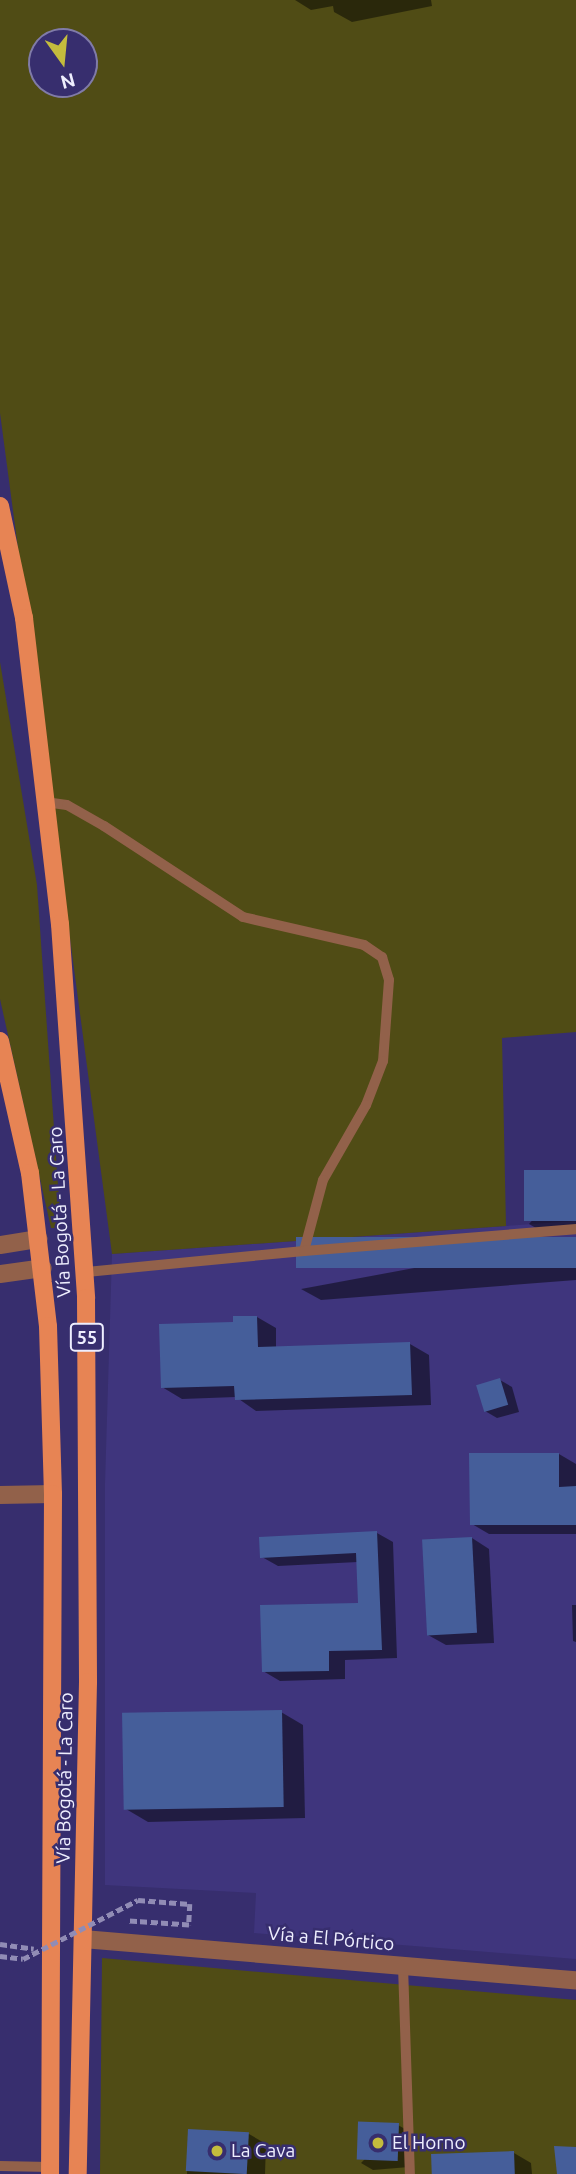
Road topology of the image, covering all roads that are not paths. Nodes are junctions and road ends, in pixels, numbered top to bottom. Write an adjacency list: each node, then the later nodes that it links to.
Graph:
1 (0, 506): 3 (main road, Vía Bogotá - La Caro / 55)
2 (0, 555): 3 (main road)
3 (24, 618): 4 (main road, Vía Bogotá - La Caro / 55)
4 (45, 802): 9 (lane); 11 (main road, Vía Bogotá - La Caro / 55)
5 (0, 1041): 7 (main road, Vía Bogotá - La Caro / 55)
6 (576, 1229): 9 (lane)
7 (39, 1239): 8 (street); 10 (main road, Vía Bogotá - La Caro / 55)
8 (0, 1245)
9 (304, 1251): 11 (lane)
10 (43, 1268): 12 (street); 13 (main road, Vía Bogotá - La Caro / 55)
11 (85, 1272): 15 (main road, Vía Bogotá - La Caro / 55)
12 (0, 1274)
13 (53, 1494): 14 (street); 19 (main road, Vía Bogotá - La Caro / 55)
14 (0, 1495)
15 (83, 1939): 16 (street, Vía a El Pórtico); 20 (main road, Vía Bogotá - La Caro / 55)
16 (403, 1966): 17 (street, Vía a El Pórtico); 21 (lane)
17 (576, 1980)
18 (0, 2166): 19 (lane)
19 (50, 2171)
20 (78, 2174)
21 (410, 2174)

